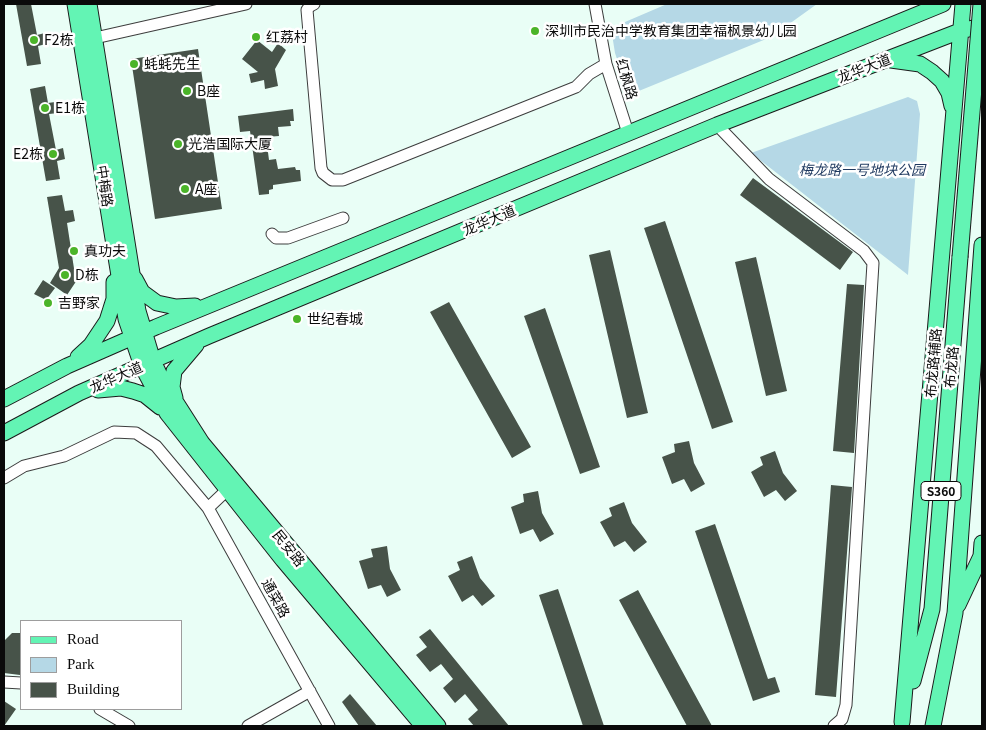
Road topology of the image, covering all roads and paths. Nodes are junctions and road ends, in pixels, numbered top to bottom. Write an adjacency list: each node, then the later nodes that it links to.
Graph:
1 (75, 4): 21 (main road, 中梅路)
2 (90, 4): 13 (main road, 中梅路)
3 (246, 4): 13 (street)
4 (314, 4): 15 (street)
5 (595, 4): 15 (street, 红枫路)
6 (924, 4): 10 (main road)
7 (943, 4): 10 (main road, 龙华大道)
8 (962, 4): 12 (main road, 布龙路辅路)
9 (981, 4): 42 (main road, 布龙路 / S360, bridge)
10 (904, 20): 18 (main road, 龙华大道)
11 (982, 26): 12 (main road, 龙华大道)
12 (960, 31): 14 (main road, 龙华大道); 16 (main road, 布龙路辅路)
13 (95, 38): 23 (main road, 中梅路)
14 (887, 59): 16 (main road); 17 (main road, 龙华大道)
15 (606, 64): 18 (street, 红枫路)
16 (954, 112): 42 (main road, 布龙路辅路)
17 (718, 125): 26 (main road, 龙华大道); 48 (street)
18 (628, 132): 24 (main road, 龙华大道)
19 (344, 218): 20 (street)
20 (272, 234)
21 (115, 251): 25 (main road, 中梅路); 28 (main road)
22 (982, 252): 37 (main road, 布龙路 / S360)
23 (132, 269): 24 (main road); 25 (main road, 中梅路)
24 (211, 304): 25 (main road, 龙华大道)
25 (137, 336): 27 (main road, 中梅路); 28 (main road, 龙华大道)
26 (209, 336): 27 (main road, 龙华大道); 31 (main road)
27 (147, 364): 29 (main road, 龙华大道); 31 (main road, 民安路)
28 (68, 366): 30 (main road, 龙华大道)
29 (80, 393): 31 (main road); 32 (main road, 龙华大道)
30 (4, 399)
31 (183, 425): 34 (main road, 民安路); 47 (main road, 民安路)
32 (4, 433)
33 (4, 478): 35 (street, 通菜路)
34 (228, 490): 35 (street); 46 (main road, 民安路)
35 (208, 508): 40 (street, 通菜路)
36 (982, 543): 37 (main road)
37 (955, 613): 49 (main road, 布龙路 / S360)
38 (4, 682): 39 (street)
39 (20, 683)
40 (310, 691): 44 (street); 45 (street, 通菜路)
41 (102, 710): 43 (street)
42 (902, 724)
43 (129, 726)
44 (248, 726)
45 (329, 726)
46 (423, 726)
47 (438, 726)
48 (834, 726)
49 (933, 726)

